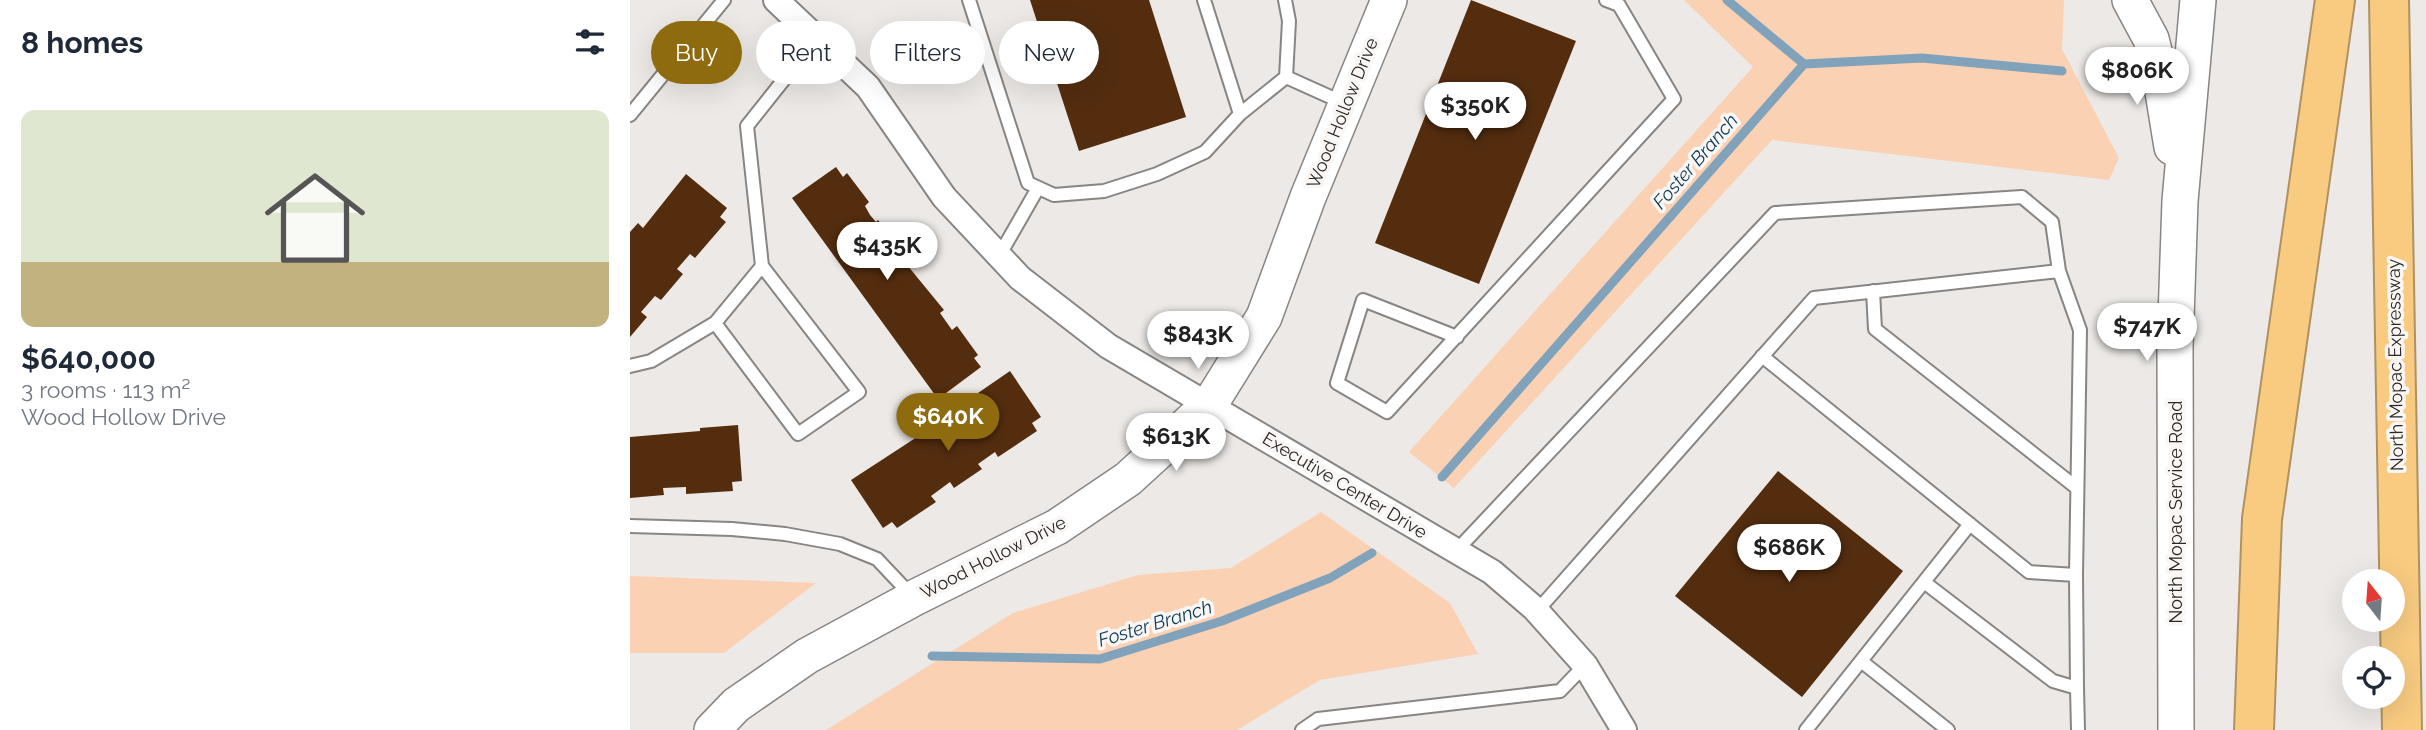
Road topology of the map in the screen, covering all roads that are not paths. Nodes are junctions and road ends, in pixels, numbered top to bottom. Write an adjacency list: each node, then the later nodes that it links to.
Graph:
1 (724, 0): 18 (lane)
2 (776, 0): 12 (street, Executive Center Drive)
3 (969, 0): 19 (lane)
4 (1204, 0): 17 (lane)
5 (1285, 0): 14 (lane)
6 (1389, 0): 16 (street, Wood Hollow Drive)
7 (1606, 0): 26 (lane)
8 (2130, 0): 20 (street)
9 (2198, 0): 20 (street, North Mopac Service Road)
10 (2335, 0): 48 (highway)
11 (2389, 0): 49 (highway, North Mopac Expressway)
12 (799, 21)
13 (856, 75): 21 (street, Executive Center Drive)
14 (1286, 77): 16 (lane); 17 (lane)
15 (780, 84): 22 (lane)
16 (1346, 104): 29 (street, Wood Hollow Drive)
17 (1240, 114): 19 (lane)
18 (630, 115)
19 (1038, 188): 21 (lane)
20 (2180, 201): 47 (street, North Mopac Service Road)
21 (999, 256): 29 (street, Executive Center Drive)
22 (762, 266): 25 (lane); 25 (lane)
23 (2059, 271): 24 (lane); 30 (lane); 33 (lane)
24 (1874, 291): 27 (lane); 30 (lane)
25 (715, 323): 28 (lane)
26 (1457, 337): 26 (lane)
27 (1762, 356): 31 (lane); 37 (lane)
28 (630, 366)
29 (1210, 404): 33 (street, Executive Center Drive); 36 (street, Wood Hollow Drive)
30 (2077, 488): 34 (lane)
31 (1970, 524): 34 (lane); 35 (lane)
32 (630, 526): 36 (lane)
33 (1456, 551): 37 (street, Executive Center Drive)
34 (2076, 575): 40 (lane)
35 (1924, 582): 38 (lane); 40 (lane)
36 (914, 598): 41 (street, Wood Hollow Drive)
37 (1537, 611): 39 (street, Executive Center Drive)
38 (1861, 661): 44 (lane); 45 (lane)
39 (1585, 666): 42 (lane); 43 (street, Executive Center Drive)
40 (2077, 688): 46 (lane)
41 (712, 730)
42 (1302, 730)
43 (1624, 730)
44 (1806, 730)
45 (1948, 730)
46 (2078, 730)
47 (2176, 730)
48 (2254, 730)
49 (2402, 730)

